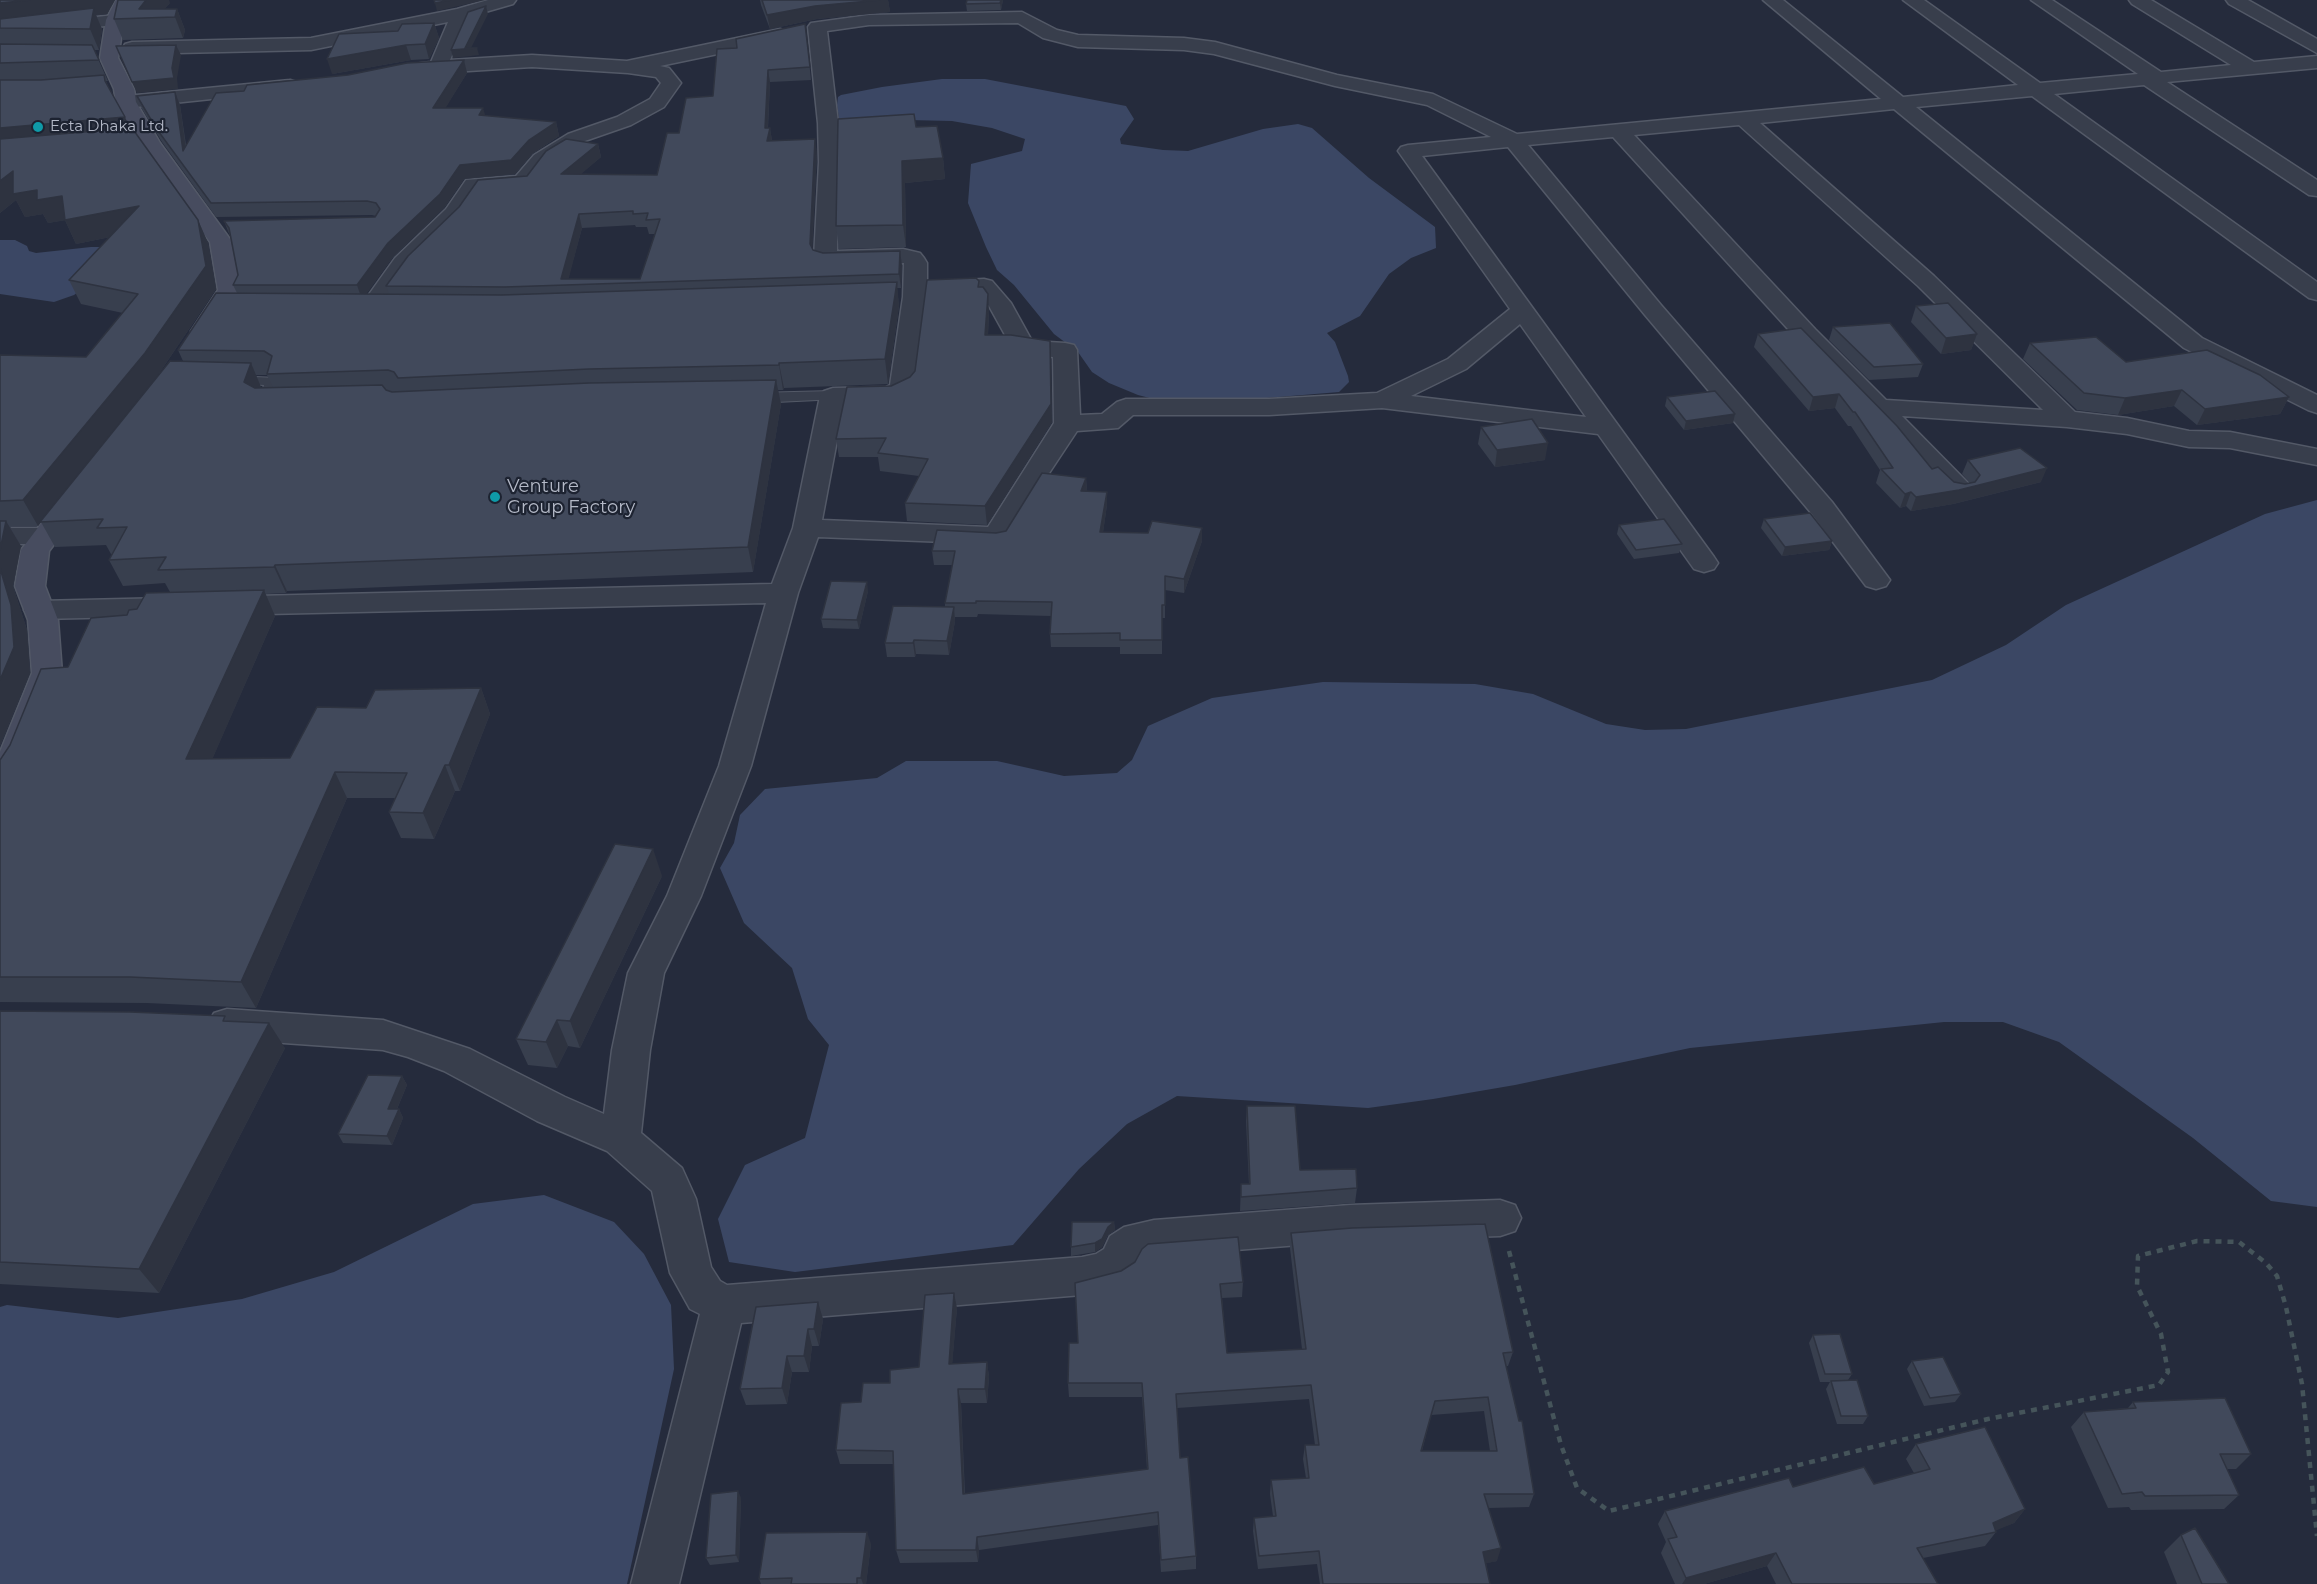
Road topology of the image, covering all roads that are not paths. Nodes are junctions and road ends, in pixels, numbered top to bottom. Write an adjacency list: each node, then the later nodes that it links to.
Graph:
1 (507, 0): 8 (street)
2 (1772, 0): 22 (street)
3 (1912, 0): 20 (street)
4 (2040, 0): 18 (street)
5 (2138, 0): 16 (street)
6 (2235, 0): 11 (street)
7 (120, 10): 10 (street); 12 (street)
8 (460, 14): 12 (street); 14 (street)
9 (816, 27): 15 (street); 25 (street); 28 (street)
10 (0, 33)
11 (2317, 47)
12 (102, 54): 21 (street)
13 (2317, 62): 16 (street)
14 (438, 67): 15 (street); 17 (street)
15 (627, 67): 29 (street)
16 (2250, 68): 18 (street)
17 (401, 70)
18 (2151, 77): 20 (street); 26 (street)
19 (304, 85): 21 (street)
20 (2036, 88): 22 (street); 27 (street)
21 (119, 93): 31 (street)
22 (1896, 102): 23 (street); 37 (street)
23 (1742, 117): 24 (street); 39 (street)
24 (1617, 129): 25 (street); 38 (street)
25 (1513, 140): 30 (street); 49 (street)
26 (2317, 190)
27 (2317, 293)
28 (907, 294): 33 (street); 40 (street)
29 (370, 309)
30 (1522, 311): 35 (street); 41 (street)
31 (188, 353)
32 (216, 380): 36 (lane)
33 (833, 396): 34 (lane); 45 (street)
34 (738, 398)
35 (1382, 400): 40 (street); 41 (street)
36 (289, 405)
37 (2317, 405)
38 (1878, 407): 39 (street); 44 (street)
39 (2067, 419): 42 (street)
40 (1067, 423): 45 (street)
41 (1606, 427): 48 (street)
42 (2317, 457)
43 (88, 482): 47 (street)
44 (1959, 488)
45 (807, 528): 50 (street)
46 (0, 536): 47 (street)
47 (45, 536): 51 (street)
48 (1704, 563)
49 (1876, 580)
50 (783, 593): 51 (street); 54 (street)
51 (39, 610): 52 (street)
52 (0, 781)
53 (195, 1022): 54 (street)
54 (621, 1139): 56 (street)
55 (1500, 1218): 56 (street)
56 (724, 1305): 57 (street)
57 (655, 1584)

